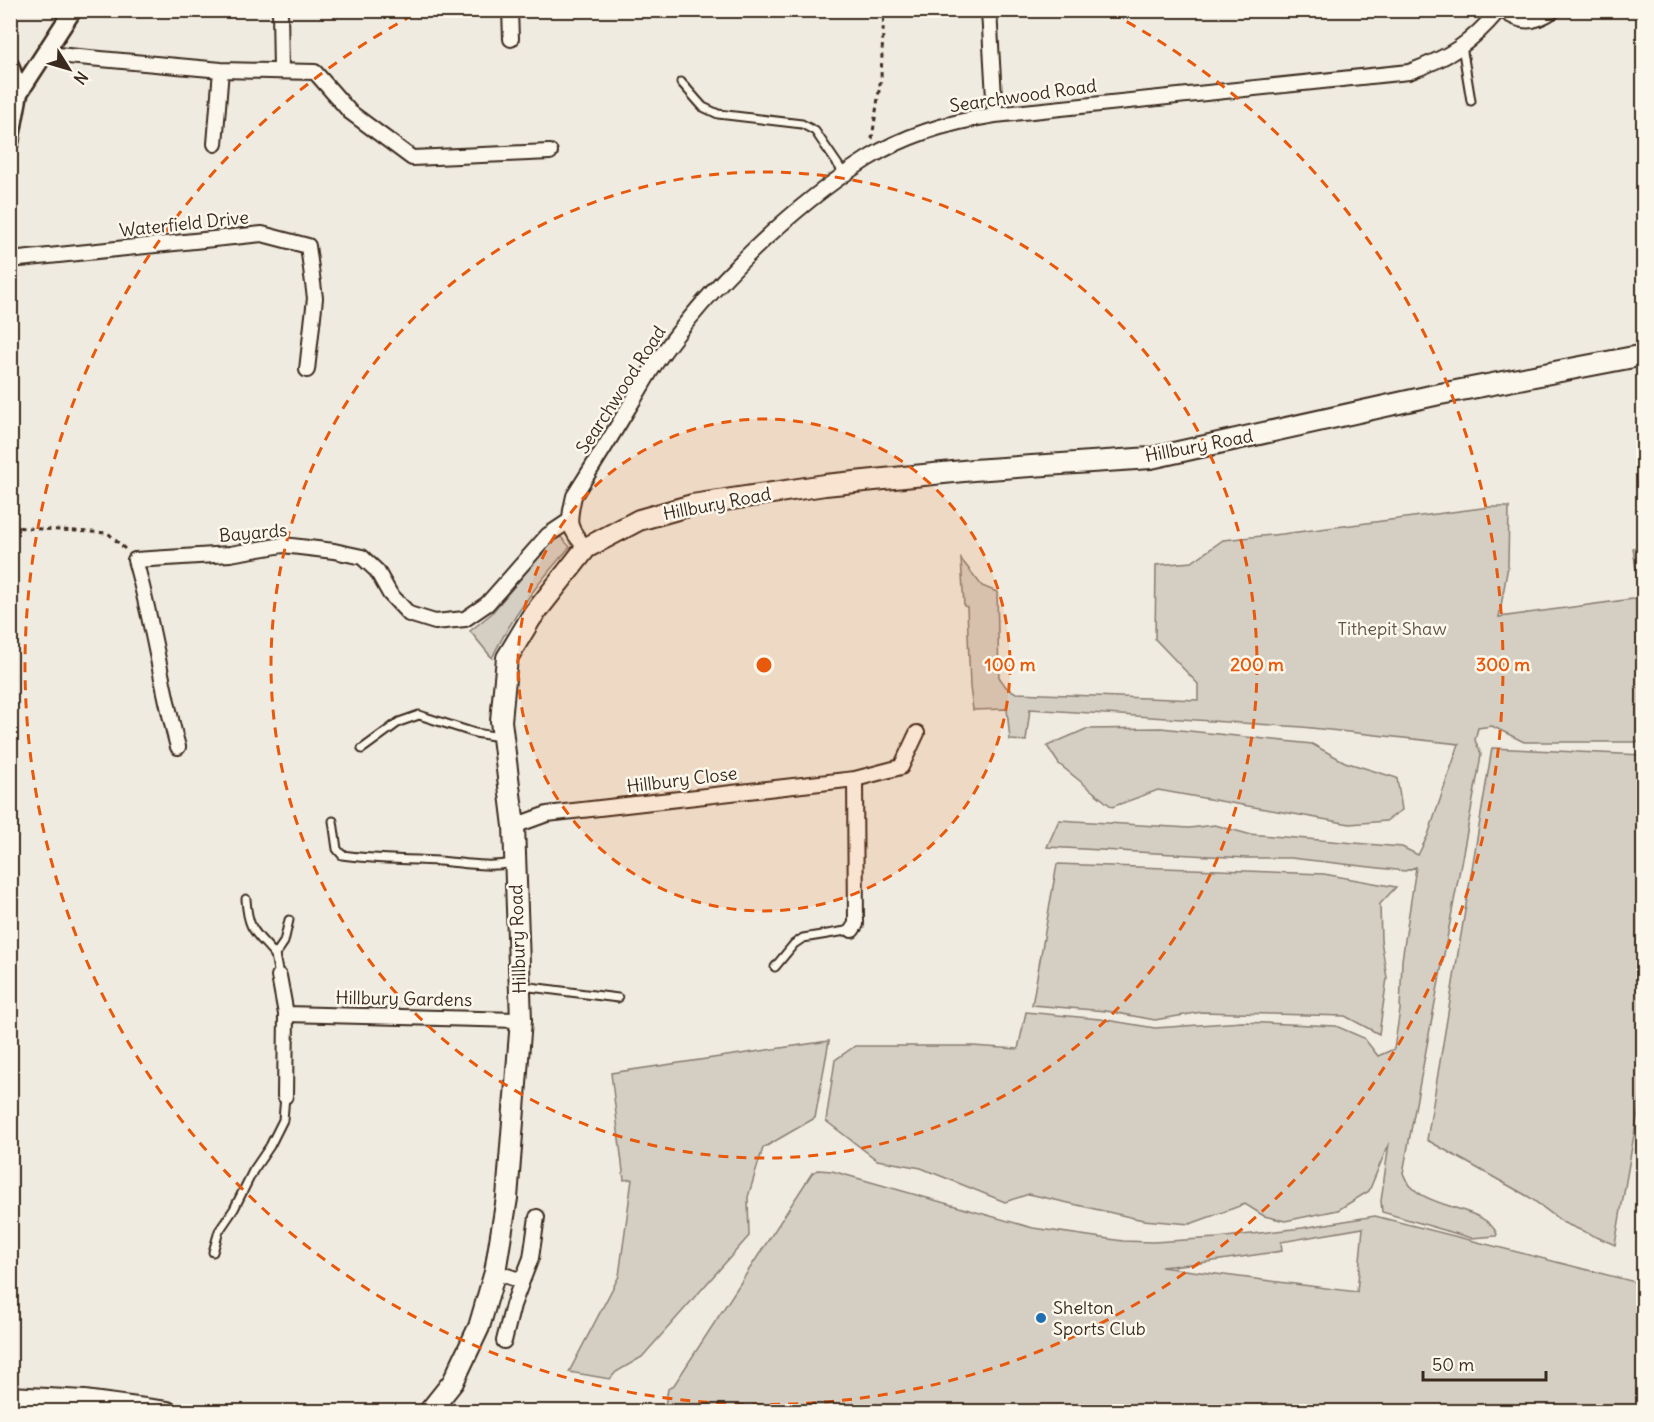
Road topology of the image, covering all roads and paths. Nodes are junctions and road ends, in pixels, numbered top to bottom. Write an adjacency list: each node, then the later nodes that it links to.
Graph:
1 (74, 10): 10 (street)
2 (280, 10): 13 (street)
3 (510, 10): 8 (street)
4 (884, 10): 21 (path)
5 (989, 10): 17 (street)
6 (1500, 10): 7 (street); 9 (street, Searchwood Road)
7 (1554, 10)
8 (511, 39)
9 (1462, 46): 16 (lane); 17 (street, Searchwood Road)
10 (46, 54): 12 (street); 15 (street)
11 (11, 68): 15 (street)
12 (220, 70): 13 (street); 19 (street)
13 (281, 71): 20 (street)
14 (681, 82): 22 (lane)
15 (19, 93): 18 (street)
16 (1471, 100)
17 (995, 115): 21 (street, Searchwood Road)
18 (10, 142)
19 (215, 144)
20 (550, 152)
21 (867, 159): 22 (street, Searchwood Road)
22 (845, 175): 26 (street, Searchwood Road)
23 (10, 260): 25 (street, Waterfield Drive)
24 (1644, 355): 28 (main road, Hillbury Road)
25 (307, 370)
26 (569, 521): 28 (street); 29 (street, Bayards)
27 (10, 527): 29 (path)
28 (586, 548): 31 (main road, Hillbury Road)
29 (135, 560): 32 (street)
30 (917, 733): 34 (street, Hillbury Close)
31 (503, 738): 33 (lane); 36 (main road, Hillbury Road)
32 (178, 747)
33 (362, 749)
34 (855, 779): 36 (street, Hillbury Close); 40 (street)
35 (333, 821): 37 (lane)
36 (514, 826): 37 (main road, Hillbury Road)
37 (515, 862): 44 (main road, Hillbury Road)
38 (246, 899): 41 (lane)
39 (289, 920): 41 (lane)
40 (852, 930): 42 (lane)
41 (275, 955): 43 (lane)
42 (775, 967)
43 (279, 976): 46 (street)
44 (519, 986): 45 (lane); 47 (main road, Hillbury Road)
45 (618, 998)
46 (286, 1014): 47 (street, Hillbury Gardens); 48 (street)
47 (520, 1020): 51 (main road, Hillbury Road)
48 (285, 1096): 50 (lane)
49 (537, 1217): 52 (street)
50 (213, 1252)
51 (495, 1272): 52 (street); 56 (main road, Hillbury Road)
52 (522, 1281): 53 (street)
53 (504, 1341)
54 (10, 1397): 55 (main road)
55 (167, 1412)
56 (429, 1412)

